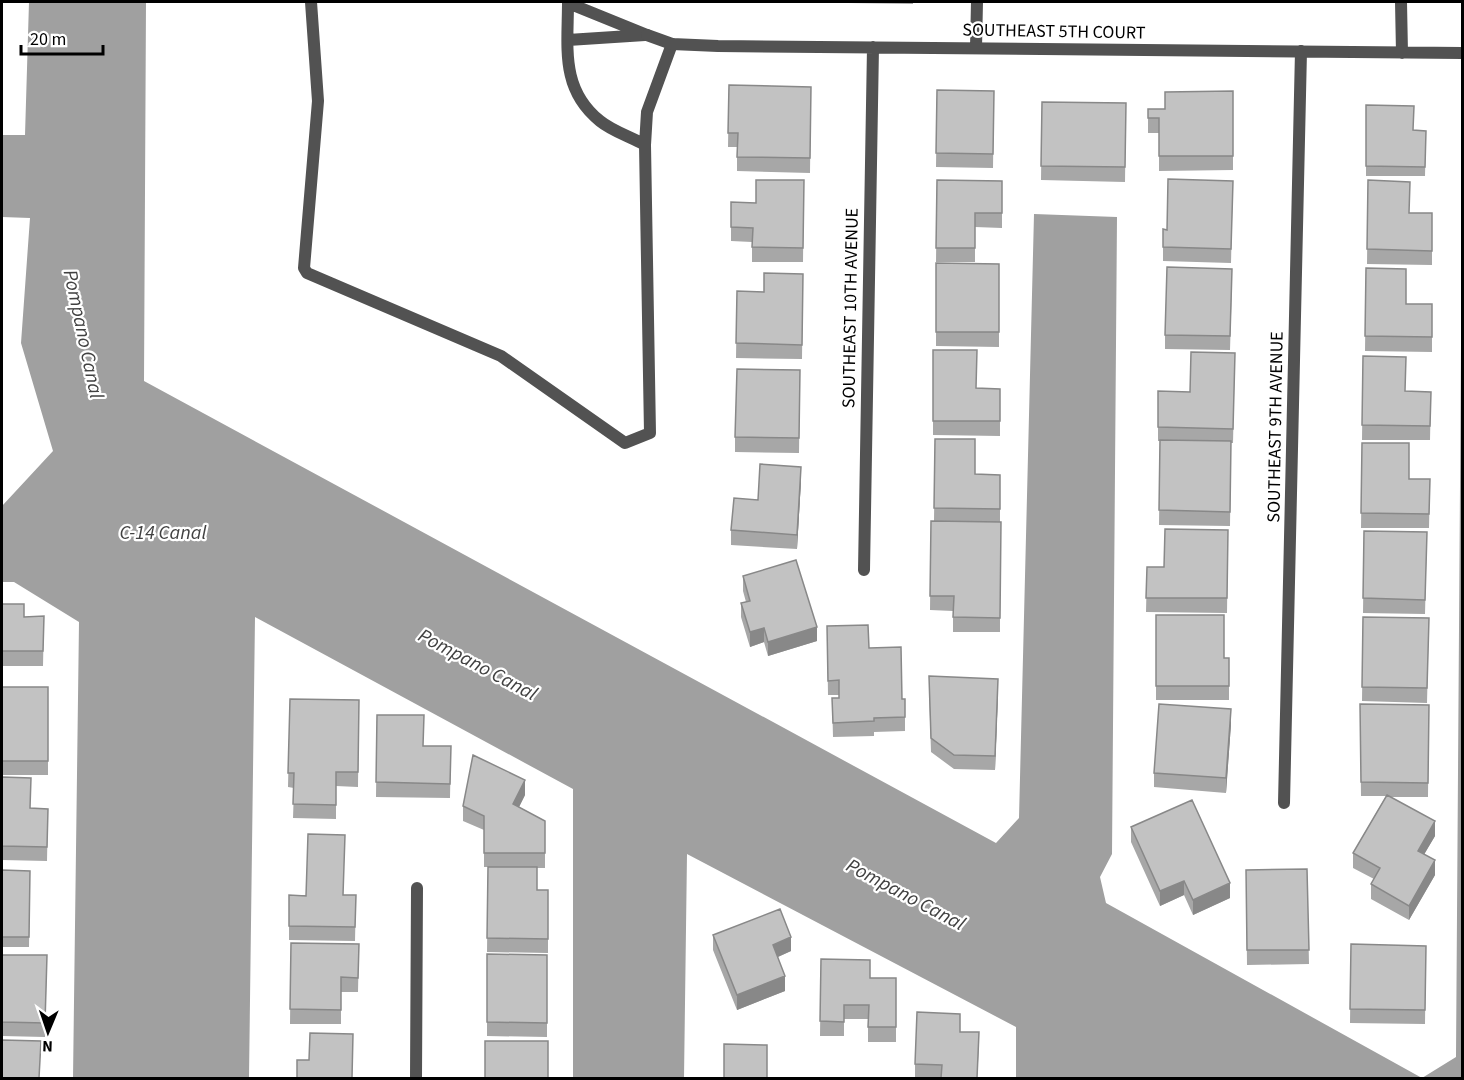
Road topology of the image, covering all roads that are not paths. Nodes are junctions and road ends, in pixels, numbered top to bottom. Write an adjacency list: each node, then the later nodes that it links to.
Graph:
1 (311, 2): 13 (street)
2 (568, 2): 5 (street, SOUTHEAST 5TH COURT); 6 (street)
3 (976, 2): 9 (street)
4 (1401, 2): 11 (street)
5 (647, 34): 6 (street); 7 (street, SOUTHEAST 5TH COURT)
6 (568, 40): 13 (street)
7 (672, 44): 8 (street, SOUTHEAST 5TH COURT); 13 (street)
8 (873, 47): 9 (street, SOUTHEAST 5TH COURT); 14 (street, SOUTHEAST 10TH AVENUE)
9 (976, 48): 10 (street, SOUTHEAST 5TH COURT)
10 (1301, 51): 11 (street, SOUTHEAST 5TH COURT); 15 (street, SOUTHEAST 9TH AVENUE)
11 (1402, 53): 12 (street, SOUTHEAST 5TH COURT)
12 (1462, 53)
13 (645, 145)
14 (864, 570)
15 (1284, 803)
16 (417, 888): 17 (street)
17 (416, 1078)

